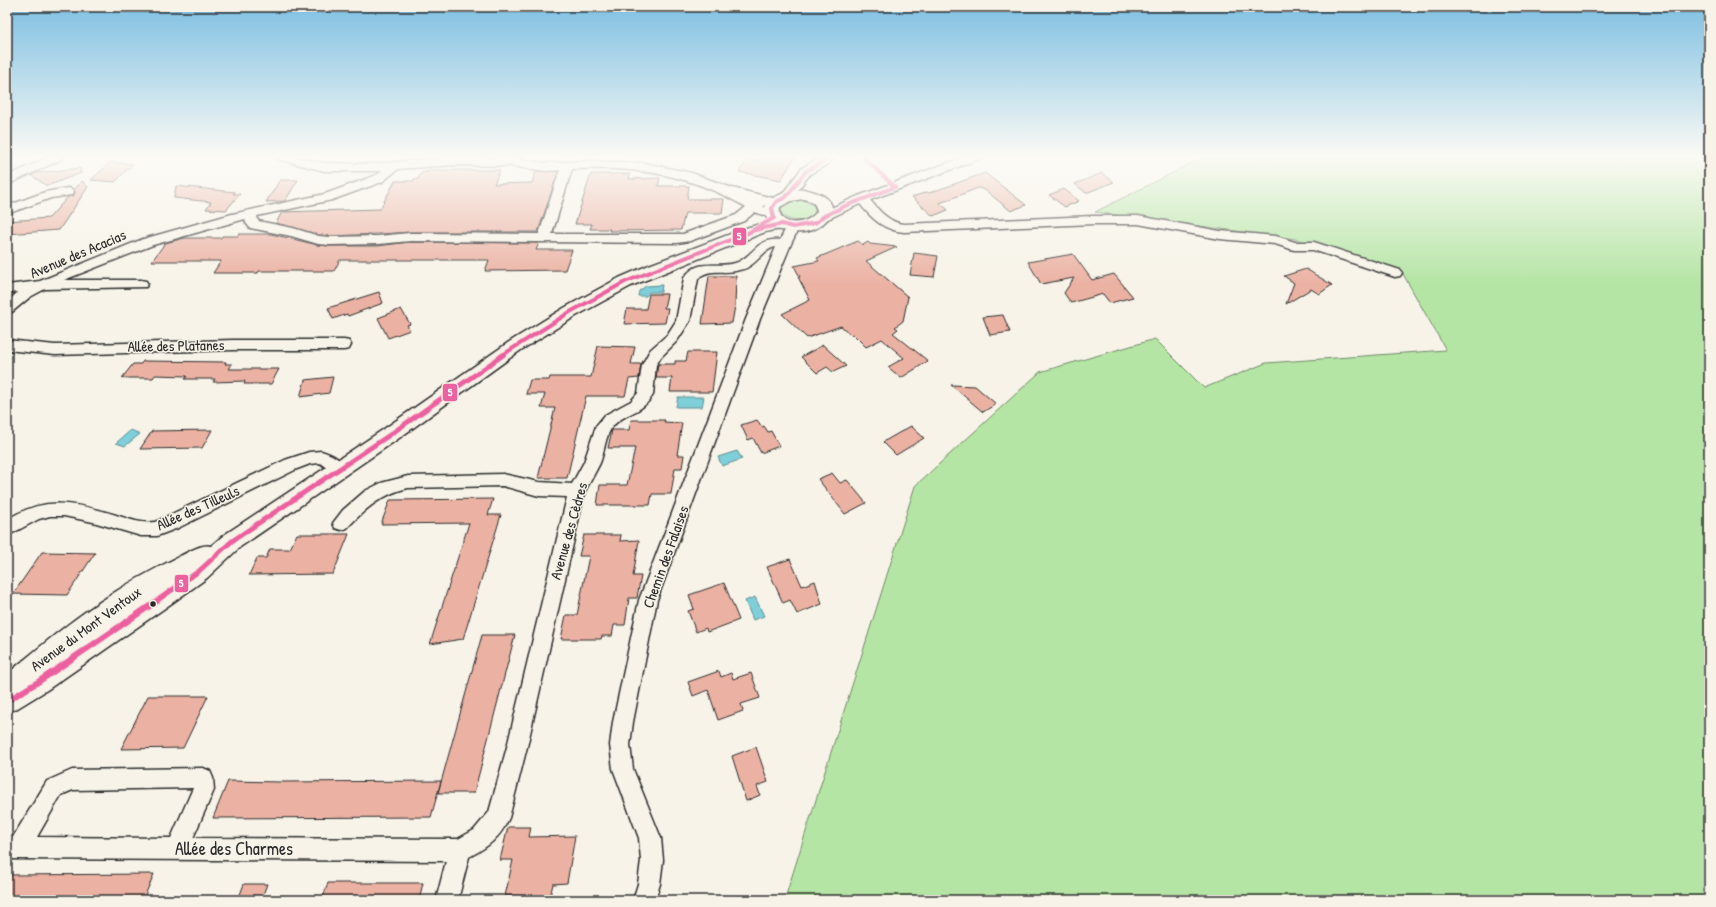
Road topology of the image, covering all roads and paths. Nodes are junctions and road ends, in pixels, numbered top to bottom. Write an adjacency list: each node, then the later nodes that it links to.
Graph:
1 (35, 199): 10 (street)
2 (317, 199): 12 (street, Avenue des Acacias)
3 (556, 199): 13 (street)
4 (753, 199): 9 (street)
5 (786, 199): 9 (street, Chemin des Falaises)
6 (807, 199): 9 (street)
7 (818, 199): 11 (street)
8 (862, 199): 11 (street); 15 (street)
9 (780, 207): 11 (street, Avenue du Mont Ventoux); 13 (street); 14 (street, Chemin des Falaises); 22 (street, Avenue du Mont Ventoux)
10 (7, 210)
11 (824, 211)
12 (250, 214): 13 (street); 17 (street, Avenue des Acacias)
13 (544, 238)
14 (784, 244): 23 (street, Avenue des Cèdres); 33 (street, Chemin des Falaises)
15 (1395, 274)
16 (141, 284): 17 (street)
17 (44, 285): 18 (street); 19 (street, Avenue des Acacias)
18 (7, 289)
19 (7, 309)
20 (7, 345): 21 (street, Allée des Platanes)
21 (344, 345)
22 (338, 469): 25 (street, Allée des Tilleuls); 26 (street, Avenue du Mont Ventoux)
23 (577, 491): 24 (street); 31 (street, Avenue des Cèdres)
24 (340, 523)
25 (7, 529)
26 (232, 541): 27 (street, Avenue du Mont Ventoux); 28 (street, Avenue du Mont Ventoux)
27 (7, 689)
28 (7, 701)
29 (12, 848): 30 (street, Allée des Charmes); 30 (street)
30 (177, 849): 31 (street, Allée des Charmes)
31 (460, 850): 32 (street)
32 (447, 900)
33 (644, 900)

